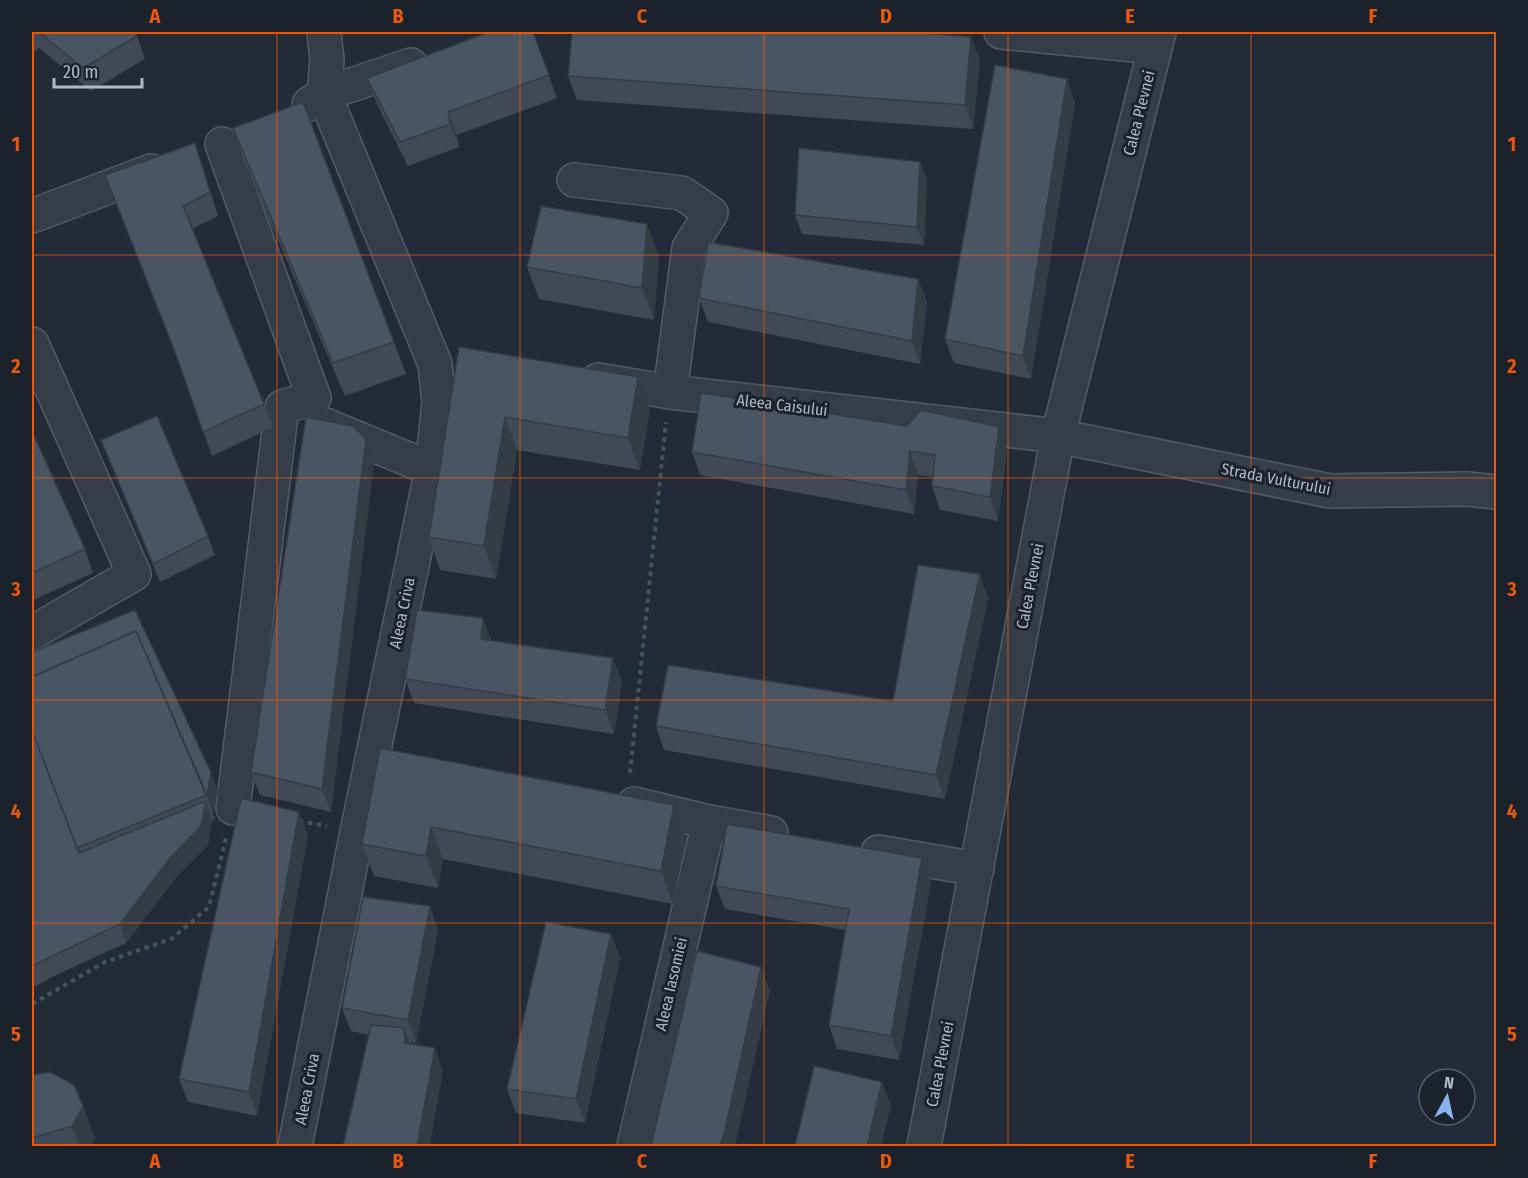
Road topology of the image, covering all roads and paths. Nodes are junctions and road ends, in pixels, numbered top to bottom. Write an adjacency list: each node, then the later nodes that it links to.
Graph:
1 (324, 32): 5 (street)
2 (1001, 32): 3 (street)
3 (1157, 39): 17 (street, Calea Plevnei)
4 (435, 57): 5 (street)
5 (324, 94): 6 (street); 12 (street, Aleea Criva)
6 (283, 121)
7 (252, 132): 8 (street)
8 (200, 152): 10 (street); 16 (street)
9 (574, 180): 15 (street)
10 (32, 216)
11 (32, 344): 20 (street)
12 (435, 364): 13 (street); 18 (street, Aleea Criva)
13 (469, 367)
14 (571, 376): 15 (street, Aleea Caisului)
15 (670, 392): 17 (street, Aleea Caisului); 23 (path)
16 (282, 406): 18 (street); 24 (street)
17 (1058, 436): 19 (street, Strada Vulturului); 30 (street, Calea Plevnei)
18 (432, 469): 21 (street, Aleea Criva)
19 (1497, 492)
20 (32, 633)
21 (372, 756): 22 (street); 27 (street, Aleea Criva)
22 (407, 763)
23 (615, 801): 26 (street)
24 (233, 808): 31 (path)
25 (289, 819): 27 (path)
26 (709, 822): 28 (street); 33 (street, Aleea Iasomiei)
27 (357, 832): 32 (street, Aleea Criva)
28 (802, 838)
29 (849, 846): 30 (street)
30 (977, 869): 34 (street, Calea Plevnei)
31 (32, 1004)
32 (295, 1146)
33 (634, 1146)
34 (924, 1146)

